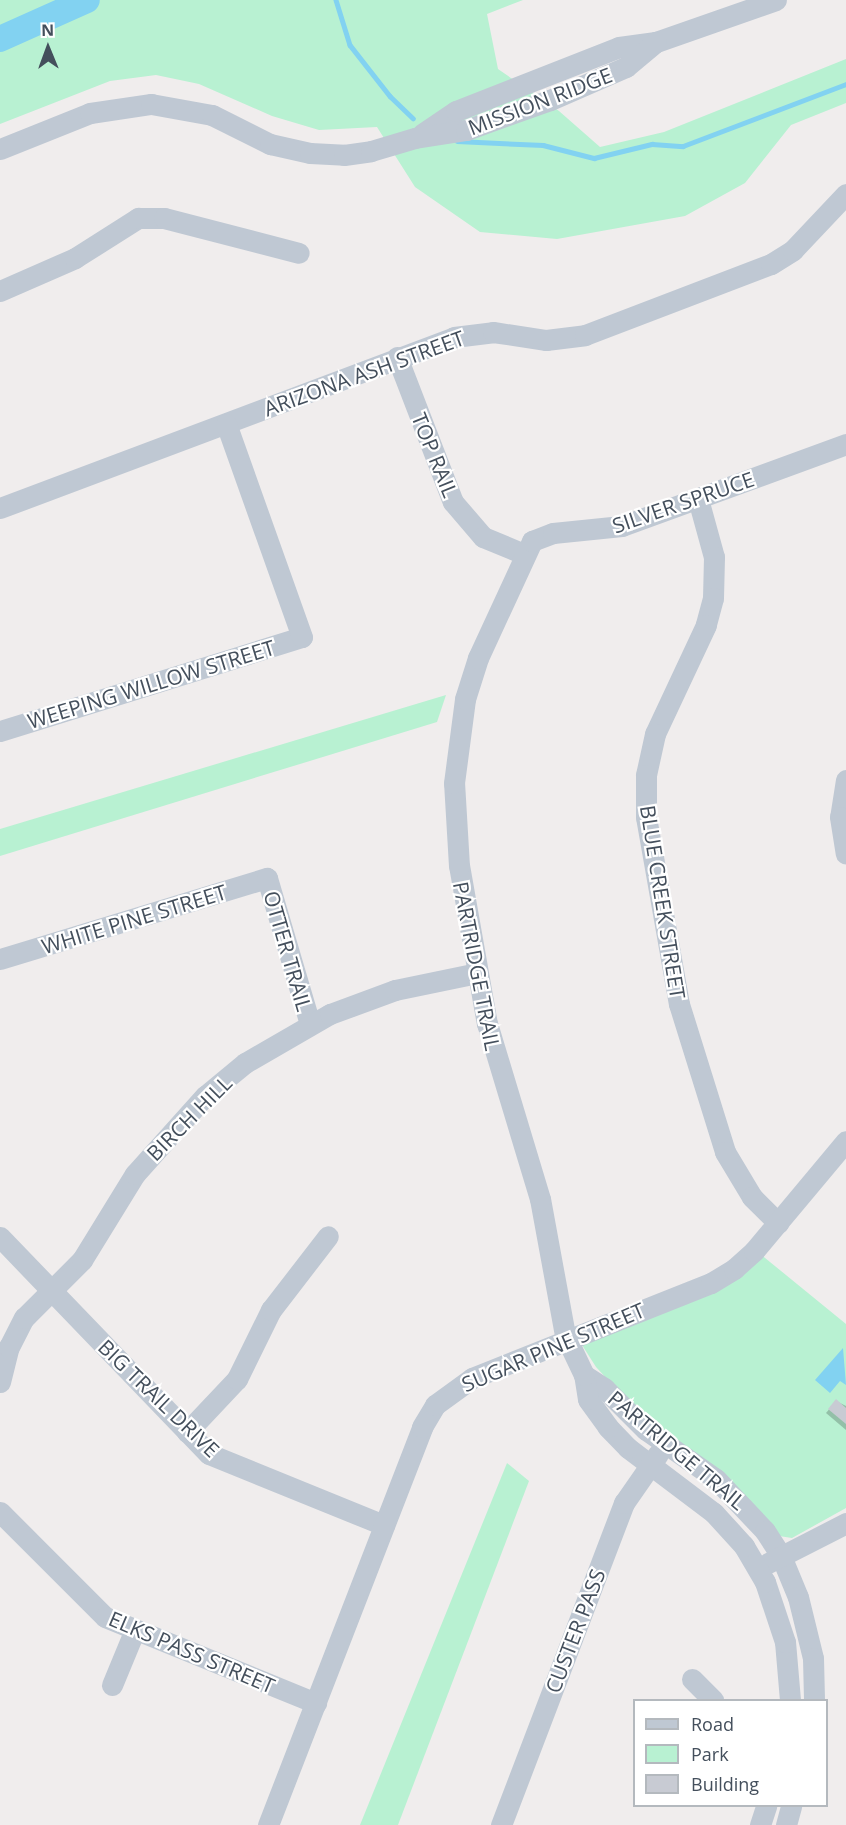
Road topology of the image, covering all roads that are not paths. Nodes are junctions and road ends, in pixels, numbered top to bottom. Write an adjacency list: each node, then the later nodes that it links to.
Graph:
1 (776, 0): 2 (street, MISSION RIDGE)
2 (656, 42): 3 (street, MISSION RIDGE); 4 (street, MISSION RIDGE)
3 (584, 61): 4 (street); 5 (street, MISSION RIDGE)
4 (592, 83): 6 (street, MISSION RIDGE)
5 (504, 92): 6 (street); 7 (street, MISSION RIDGE)
6 (511, 114): 7 (street, MISSION RIDGE)
7 (415, 138): 8 (street, MISSION RIDGE)
8 (0, 149)
9 (846, 194): 12 (street, ARIZONA ASH STREET)
10 (299, 253): 11 (street)
11 (2, 284)
12 (397, 357): 13 (street, ARIZONA ASH STREET); 17 (street, TOP RAIL)
13 (226, 424): 16 (street, ARIZONA ASH STREET); 18 (street, WEEPING WILLOW STREET)
14 (846, 444): 15 (street, SILVER SPRUCE)
15 (698, 499): 17 (street, SILVER SPRUCE); 26 (street, BLUE CREEK STREET)
16 (0, 508)
17 (524, 554): 23 (street, PARTRIDGE TRAIL)
18 (0, 731)
19 (846, 780): 20 (street)
20 (846, 854)
21 (267, 878): 22 (street, WHITE PINE STREET); 24 (street, OTTER TRAIL)
22 (0, 959)
23 (477, 973): 24 (street, BIRCH HILL); 30 (street, PARTRIDGE TRAIL)
24 (310, 1024): 29 (street, BIRCH HILL)
25 (846, 1140): 26 (street, SUGAR PINE STREET)
26 (778, 1223): 30 (street, SUGAR PINE STREET)
27 (328, 1236): 33 (street)
28 (0, 1237): 29 (street, BIG TRAIL DRIVE)
29 (51, 1290): 32 (street, BIRCH HILL); 33 (street, BIG TRAIL DRIVE)
30 (567, 1340): 31 (street, PARTRIDGE TRAIL); 38 (street, SUGAR PINE STREET)
31 (584, 1375): 34 (street, PARTRIDGE TRAIL); 35 (street, PARTRIDGE TRAIL)
32 (0, 1382)
33 (187, 1432): 38 (street, BIG TRAIL DRIVE)
34 (665, 1444): 35 (street, CUSTER PASS); 39 (street, PARTRIDGE TRAIL)
35 (651, 1464): 40 (street, PARTRIDGE TRAIL); 51 (street, CUSTER PASS)
36 (2, 1518): 41 (street, ELKS PASS STREET)
37 (846, 1522): 39 (street)
38 (384, 1525): 47 (street, SUGAR PINE STREET)
39 (781, 1556): 40 (street); 46 (street, PARTRIDGE TRAIL)
40 (757, 1569): 45 (street, PARTRIDGE TRAIL)
41 (134, 1632): 43 (street); 47 (street, ELKS PASS STREET)
42 (692, 1679): 44 (street)
43 (112, 1685)
44 (711, 1699)
45 (790, 1699)
46 (814, 1699)
47 (316, 1703): 50 (street, SUGAR PINE STREET)
48 (766, 1807): 52 (street)
49 (791, 1807): 53 (street)
50 (268, 1825)
51 (501, 1825)
52 (760, 1825)
53 (786, 1825)

